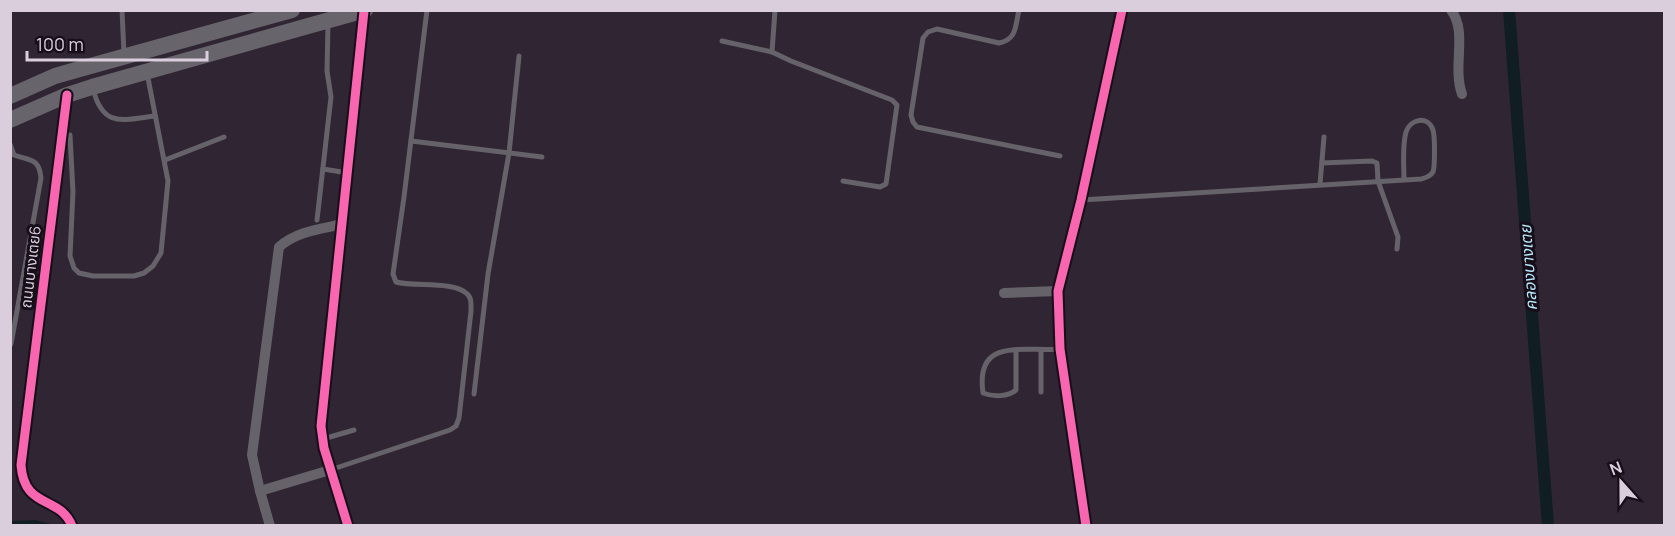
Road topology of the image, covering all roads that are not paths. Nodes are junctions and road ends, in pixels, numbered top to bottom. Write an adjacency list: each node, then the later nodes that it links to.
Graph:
1 (122, 10): 13 (lane)
2 (292, 10): 9 (main road)
3 (427, 10): 25 (lane)
4 (775, 10): 12 (lane)
5 (1019, 10): 28 (lane)
6 (1122, 10): 38 (street)
7 (1451, 10): 17 (street)
8 (365, 11): 10 (main road); 33 (street)
9 (252, 16): 13 (main road)
10 (328, 21): 15 (main road); 32 (lane)
11 (722, 41): 12 (lane)
12 (772, 52): 35 (lane)
13 (124, 56): 19 (main road)
14 (519, 56): 27 (lane)
15 (146, 72): 16 (main road); 20 (lane)
16 (92, 87): 18 (main road); 20 (lane)
17 (1462, 94)
18 (68, 95): 21 (main road); 54 (street, ถนนบางเตย6)
19 (10, 96)
20 (155, 117): 30 (lane)
21 (10, 120)
22 (70, 135): 30 (lane)
23 (1324, 136): 31 (lane)
24 (224, 137): 30 (lane)
25 (411, 141): 27 (lane); 52 (lane)
26 (10, 144): 44 (lane)
27 (509, 153): 29 (lane); 49 (lane)
28 (1060, 156)
29 (542, 157)
30 (165, 160)
31 (1322, 163): 36 (lane); 37 (lane)
32 (323, 169): 33 (lane); 39 (lane)
33 (348, 173): 40 (street)
34 (1404, 180): 34 (lane); 36 (lane)
35 (843, 181)
36 (1378, 181): 37 (lane); 41 (lane)
37 (1320, 184): 38 (lane)
38 (1081, 200): 42 (street)
39 (317, 220)
40 (343, 224): 51 (street); 53 (street)
41 (1397, 249)
42 (1058, 291): 43 (street); 45 (street)
43 (1004, 293)
44 (11, 344)
45 (1060, 349): 47 (lane); 57 (street)
46 (1016, 350): 46 (lane); 47 (lane)
47 (1041, 350): 48 (lane)
48 (1041, 392)
49 (474, 394)
50 (354, 430): 51 (lane)
51 (321, 439): 52 (street)
52 (330, 470): 53 (street); 56 (street)
53 (260, 491): 55 (street)
54 (72, 525)
55 (270, 525)
56 (348, 525)
57 (1086, 525)

